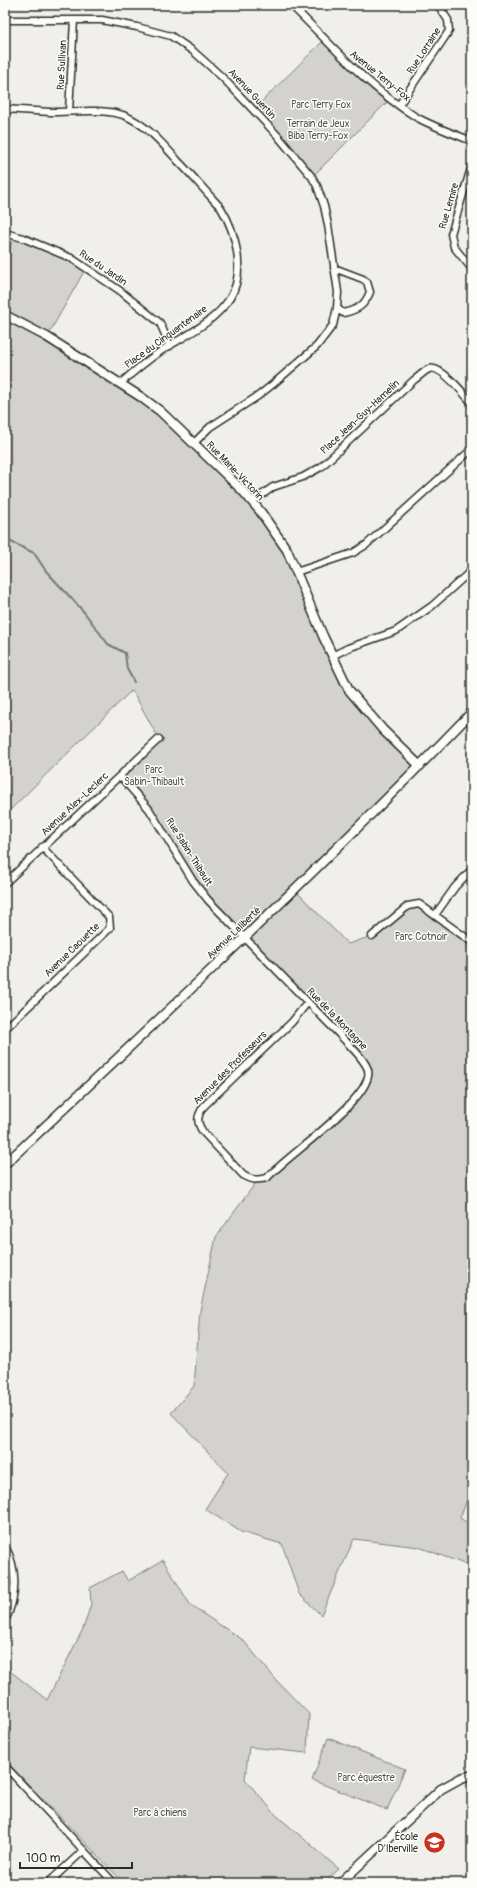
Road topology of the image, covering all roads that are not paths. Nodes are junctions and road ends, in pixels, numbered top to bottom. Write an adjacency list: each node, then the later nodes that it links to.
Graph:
1 (291, 5): 5 (street, Avenue Terry-Fox)
2 (438, 5): 5 (street, Rue Lorraine)
3 (5, 20): 4 (street, Avenue Guertin)
4 (74, 20): 7 (street, Rue Sullivan); 11 (street, Avenue Guertin)
5 (399, 105): 8 (street, Avenue Terry-Fox)
6 (5, 109): 7 (street, Place du Cinquantenaire)
7 (70, 112): 15 (street, Place du Cinquantenaire)
8 (472, 141)
9 (472, 165): 12 (street, Rue Lemire)
10 (5, 232): 15 (street, Rue du Jardin)
11 (334, 268): 13 (street, Avenue Guertin); 13 (street)
12 (472, 270)
13 (337, 308): 18 (street, Avenue Guertin)
14 (5, 314): 16 (street, Rue Marie-Victorin)
15 (170, 346): 16 (street, Place du Cinquantenaire)
16 (120, 384): 18 (street, Rue Marie-Victorin)
17 (472, 403): 20 (street, Place Jean-Guy-Hamelin)
18 (194, 444): 20 (street, Rue Marie-Victorin)
19 (472, 449): 22 (street)
20 (252, 502): 22 (street, Rue Marie-Victorin)
21 (472, 570): 23 (street)
22 (296, 572): 23 (street, Rue Marie-Victorin)
23 (332, 656): 26 (street, Rue Marie-Victorin)
24 (472, 712): 26 (street, Avenue Laliberté)
25 (159, 739): 27 (street, Avenue Alex-Leclerc)
26 (420, 766): 32 (street, Avenue Laliberté)
27 (120, 776): 28 (street, Avenue Alex-Leclerc); 32 (street, Rue Sabin-Thibault)
28 (42, 847): 30 (street, Avenue Alex-Leclerc); 36 (street, Avenue Caouette)
29 (472, 869): 31 (street)
30 (5, 883)
31 (435, 915): 33 (street); 34 (street)
32 (244, 936): 35 (street, Rue de la Montagne); 37 (street, Avenue Laliberté)
33 (372, 936)
34 (472, 942)
35 (307, 1003): 38 (street, Avenue des Professeurs); 38 (street, Rue de la Montagne)
36 (5, 1029)
37 (5, 1164)
38 (257, 1181)
39 (5, 1546): 40 (street)
40 (5, 1622)
41 (5, 1766): 43 (street)
42 (472, 1775): 46 (street)
43 (84, 1850): 44 (street); 45 (street)
44 (48, 1883)
45 (114, 1883)
46 (340, 1883)

